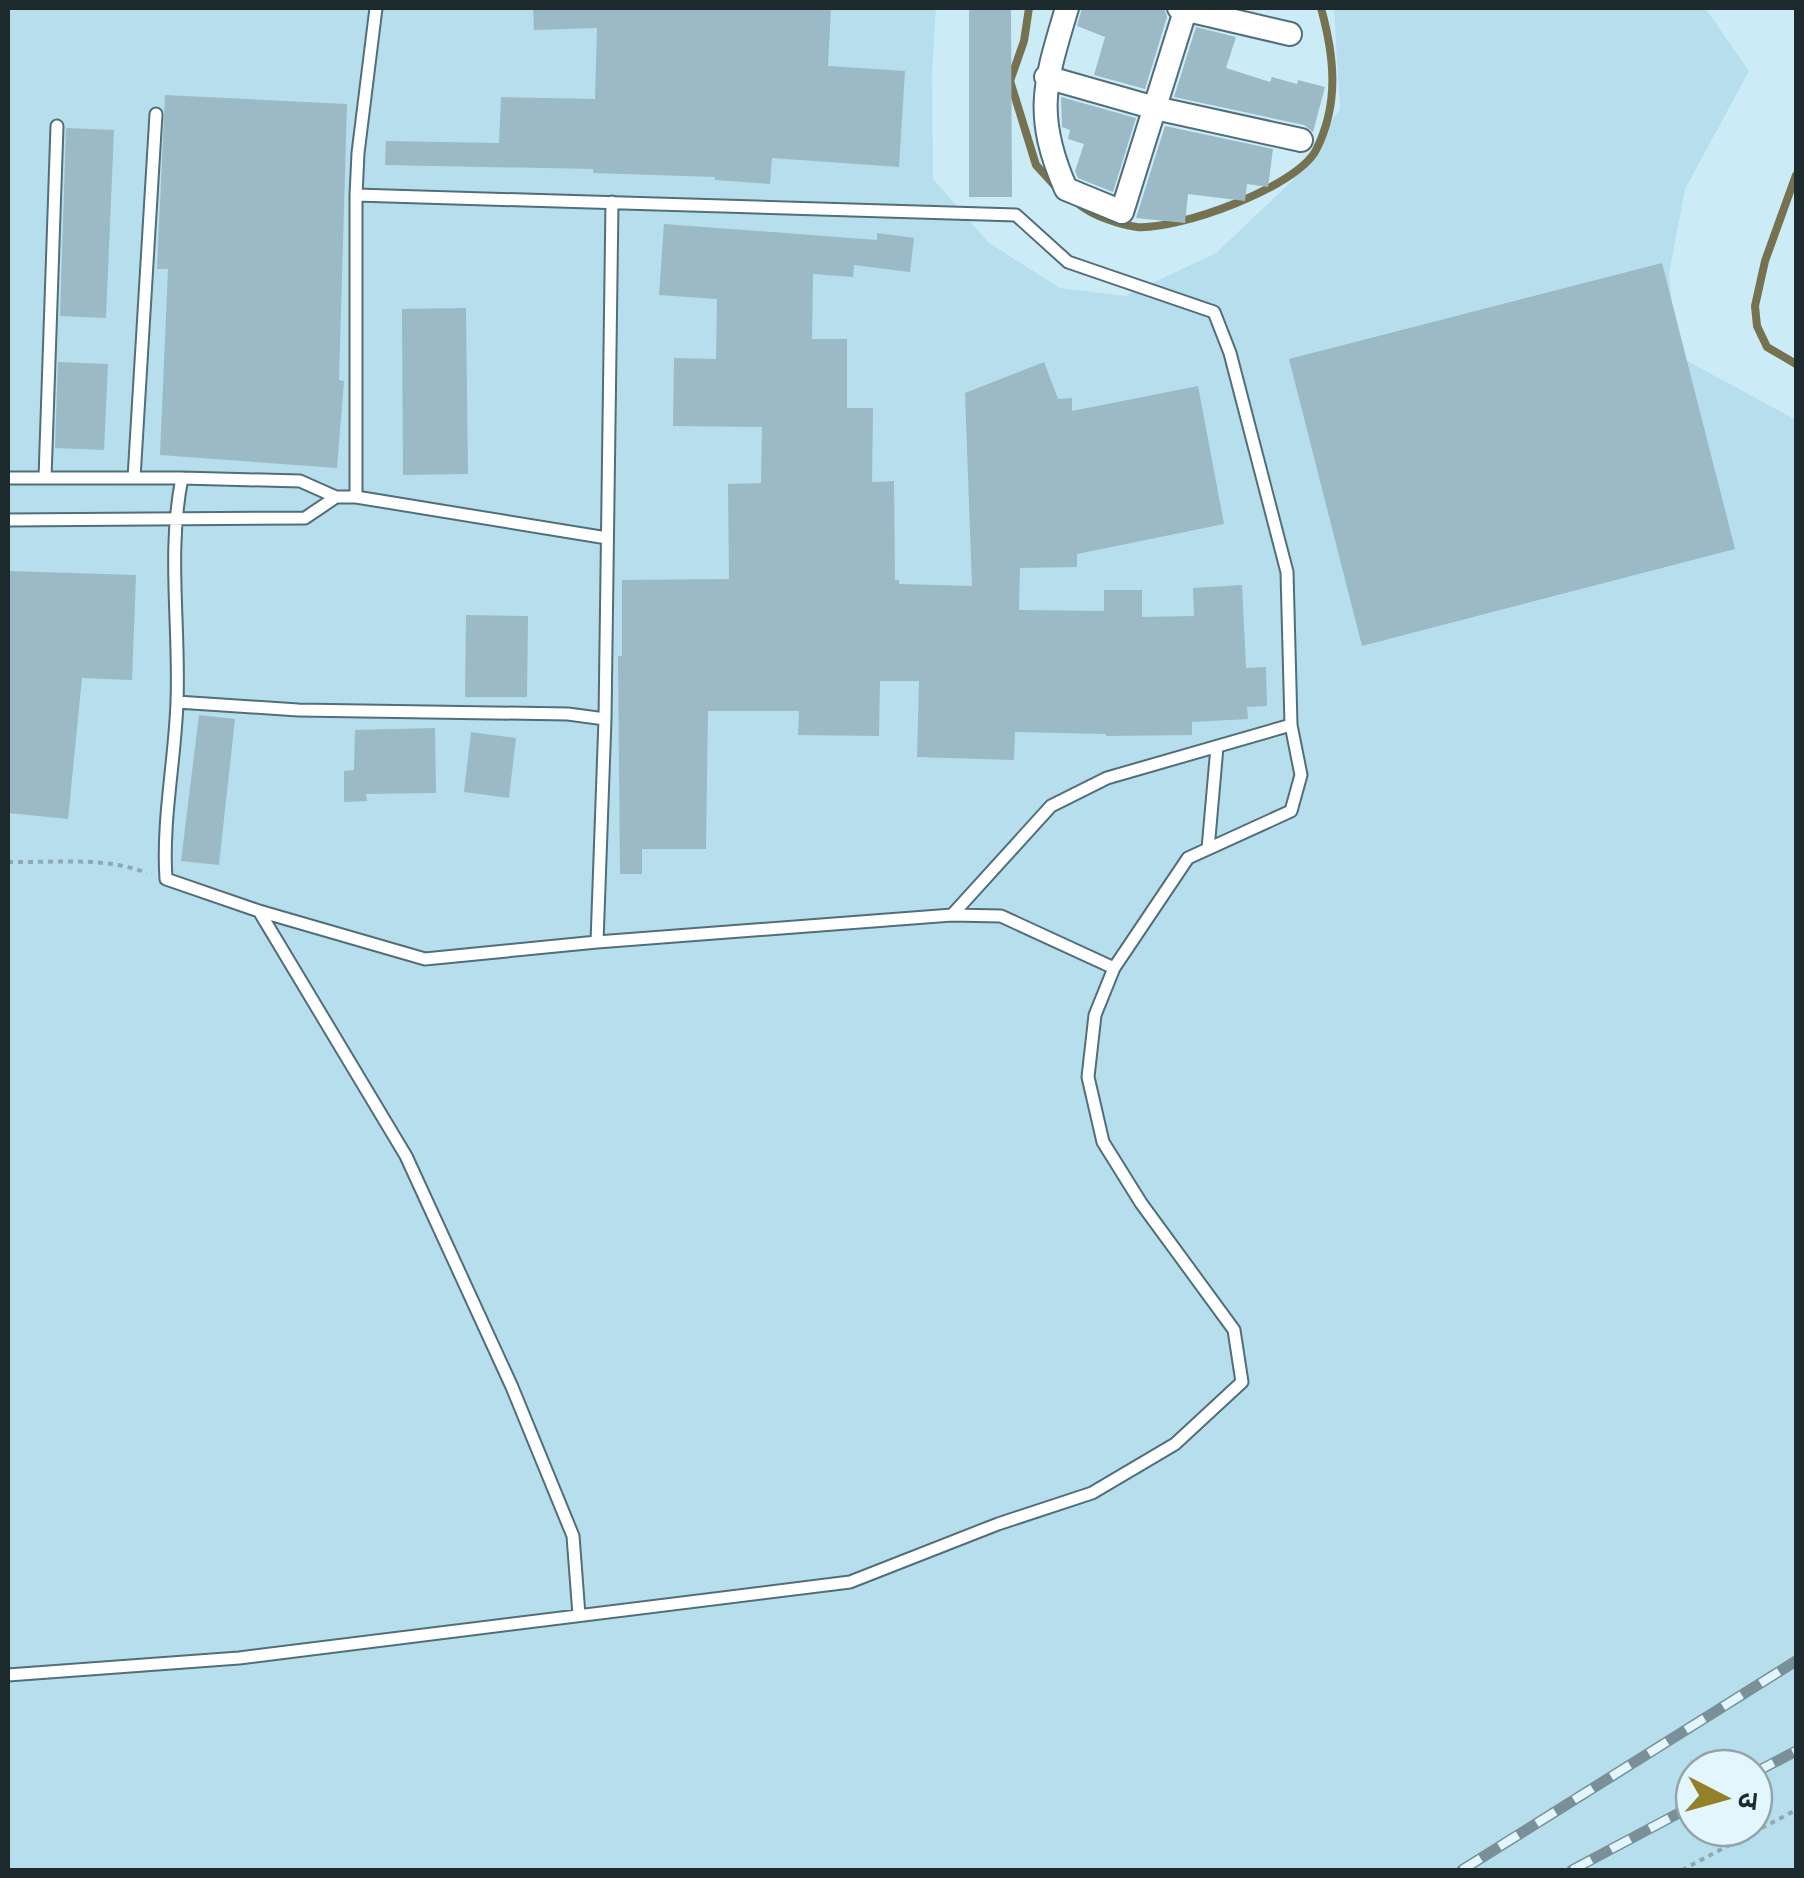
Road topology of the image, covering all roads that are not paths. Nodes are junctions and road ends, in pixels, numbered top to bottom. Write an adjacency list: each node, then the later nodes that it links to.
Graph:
1 (376, 8): 10 (lane)
2 (1067, 8): 5 (street)
3 (1184, 8): 4 (street); 6 (street)
4 (1290, 34)
5 (1046, 77): 6 (street); 6 (street)
6 (1155, 108): 9 (street)
7 (156, 114): 14 (lane)
8 (57, 126): 13 (lane)
9 (1302, 140)
10 (356, 194): 11 (lane); 16 (lane)
11 (612, 202): 20 (lane); 23 (lane)
12 (8, 478): 13 (lane)
13 (45, 478): 14 (lane)
14 (134, 478): 15 (lane)
15 (182, 478): 17 (lane); 19 (lane)
16 (356, 497): 17 (lane); 20 (lane)
17 (336, 498): 19 (lane)
18 (8, 520): 19 (lane)
19 (174, 520): 21 (lane)
20 (607, 538): 22 (lane)
21 (178, 702): 22 (lane); 26 (lane)
22 (605, 719): 28 (lane)
23 (1291, 725): 24 (lane); 25 (lane)
24 (1216, 747): 25 (lane); 27 (lane)
25 (1208, 849): 29 (lane)
26 (259, 911): 28 (lane); 30 (lane)
27 (952, 915): 28 (lane); 29 (lane)
28 (597, 942)
29 (1114, 968): 30 (lane)
30 (579, 1616): 31 (lane)
31 (8, 1675)

